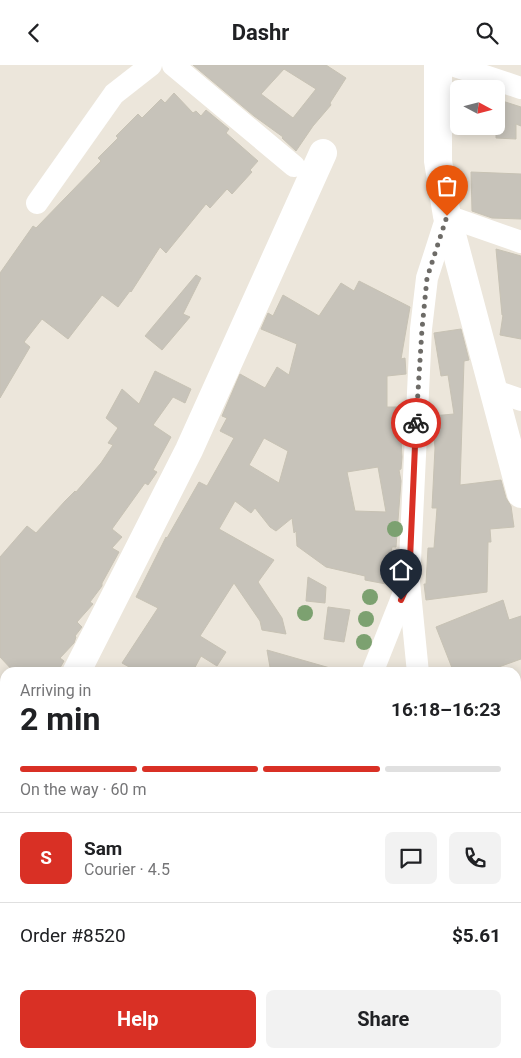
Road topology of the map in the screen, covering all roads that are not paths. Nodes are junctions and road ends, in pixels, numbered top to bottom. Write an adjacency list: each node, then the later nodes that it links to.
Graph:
1 (151, 65): 8 (street)
2 (173, 65): 7 (street)
3 (438, 65): 9 (street)
4 (452, 65): 5 (street)
5 (521, 89)
6 (323, 153): 15 (street)
7 (294, 166)
8 (37, 203)
9 (447, 216): 10 (street); 11 (street); 14 (street)
10 (521, 242)
11 (493, 390): 12 (street); 13 (street)
12 (521, 400)
13 (521, 494)
14 (409, 582): 16 (street); 17 (street)
15 (79, 667)
16 (374, 667)
17 (417, 667)

